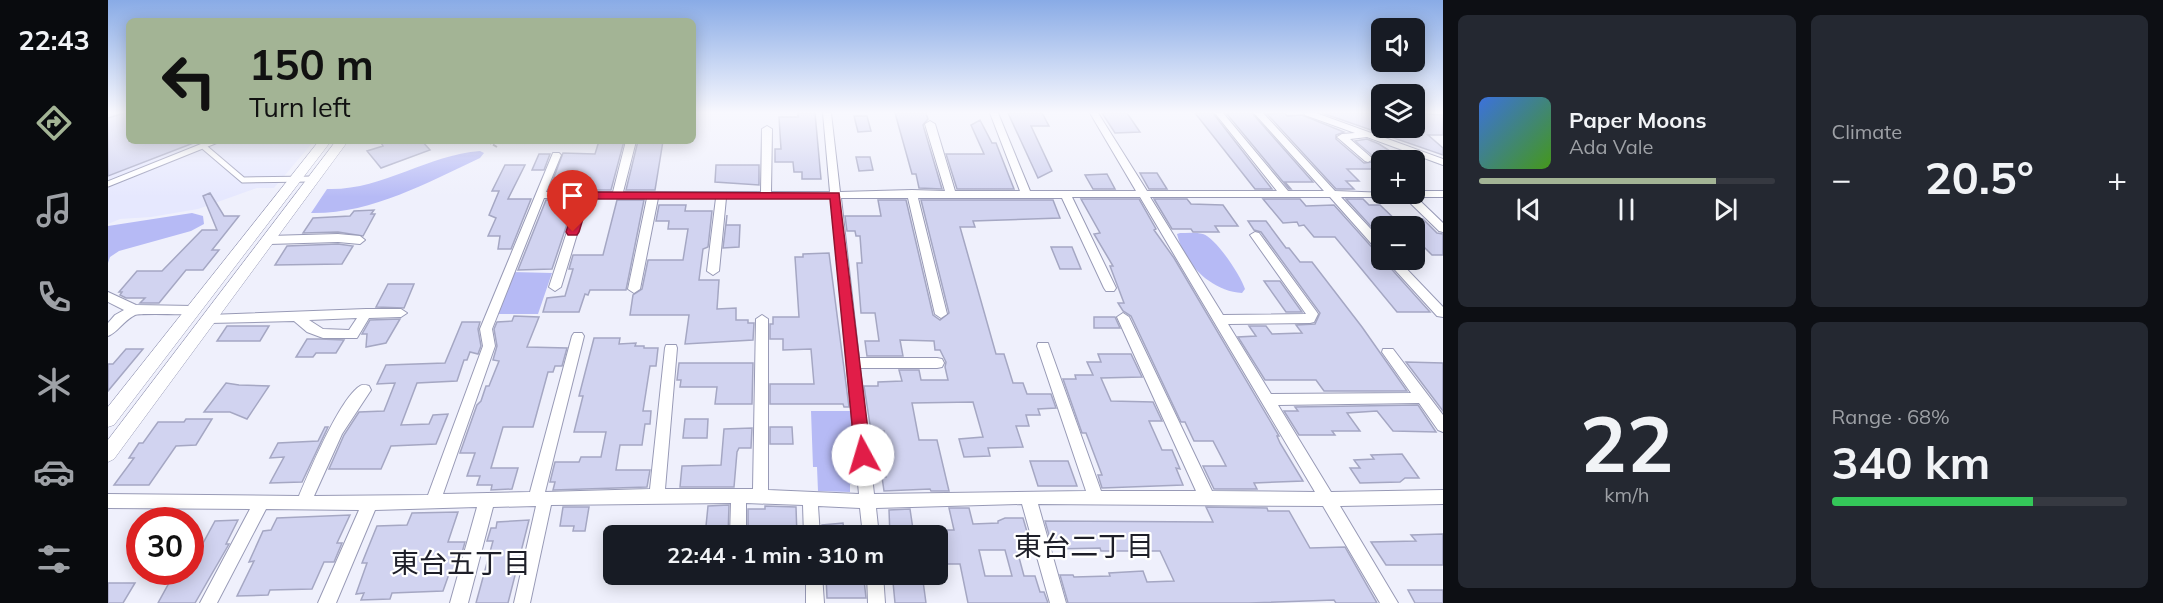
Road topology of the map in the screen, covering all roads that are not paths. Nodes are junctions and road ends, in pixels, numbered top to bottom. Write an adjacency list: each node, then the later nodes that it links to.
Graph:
1 (767, 141): 37 (street)
2 (829, 141): 32 (street)
3 (935, 141): 24 (street)
4 (1005, 141): 22 (street)
5 (1111, 141): 34 (street)
6 (1242, 141): 23 (street)
7 (1284, 141): 35 (street)
8 (1347, 141): 16 (street)
9 (1386, 141): 17 (street)
10 (208, 144): 14 (lane)
11 (323, 144): 18 (street)
12 (340, 144): 19 (street)
13 (630, 144): 30 (street)
14 (203, 146): 18 (lane); 20 (lane)
15 (556, 155): 28 (street)
16 (1368, 159)
17 (1443, 162)
18 (294, 179): 19 (lane); 51 (street)
19 (313, 179): 42 (street)
20 (108, 184)
21 (912, 193): 24 (street); 32 (street); 55 (street)
22 (1026, 193): 24 (street); 33 (street)
23 (1284, 193): 34 (street); 35 (street)
24 (951, 194)
25 (1371, 194): 35 (street)
26 (1425, 194): 27 (street)
27 (1443, 194)
28 (540, 195): 29 (street); 86 (street)
29 (584, 195): 30 (street); 46 (street)
30 (617, 195): 31 (street)
31 (653, 195): 36 (street); 48 (street)
32 (835, 195): 37 (street); 66 (street)
33 (1066, 195): 34 (street); 47 (street)
34 (1143, 195): 60 (street)
35 (1333, 195): 41 (street)
36 (721, 196): 37 (street); 45 (street)
37 (766, 196)
38 (1417, 204): 39 (street)
39 (1443, 229)
40 (1255, 235): 60 (street)
41 (1371, 236)
42 (269, 240): 43 (street); 58 (street)
43 (360, 240)
44 (1401, 270): 54 (street)
45 (712, 271)
46 (555, 287)
47 (1110, 288)
48 (634, 289)
49 (109, 296): 50 (street)
50 (137, 309): 51 (street); 61 (street)
51 (193, 310): 71 (street)
52 (366, 313): 53 (street); 57 (street); 57 (street)
53 (400, 313)
54 (1441, 313)
55 (941, 314)
56 (1123, 317): 81 (street)
57 (299, 318): 58 (street)
58 (210, 319): 73 (street)
59 (762, 319): 76 (street)
60 (1219, 320): 70 (street)
61 (108, 331)
62 (578, 336): 82 (street)
63 (1043, 346): 80 (street)
64 (671, 348): 74 (street)
65 (1388, 352): 69 (street)
66 (854, 363): 67 (street); 87 (street)
67 (937, 363)
68 (364, 390): 89 (street)
69 (1421, 398): 70 (street); 72 (street)
70 (1267, 400): 83 (street)
71 (108, 420)
72 (1443, 426)
73 (108, 454)
74 (657, 496): 75 (street); 82 (street)
75 (739, 496): 76 (street); 91 (street)
76 (760, 496): 79 (street)
77 (1028, 497): 80 (street); 87 (street); 102 (street)
78 (1443, 497): 83 (street)
79 (810, 498): 87 (street); 92 (street)
80 (1096, 498): 81 (street)
81 (1207, 498): 83 (street)
82 (540, 499): 84 (street); 99 (street)
83 (1328, 499): 103 (street)
84 (487, 500): 86 (street); 98 (street)
85 (108, 501): 88 (street)
86 (433, 501): 90 (street)
87 (868, 501): 93 (street)
88 (262, 502): 89 (street); 96 (street)
89 (303, 503): 90 (street)
90 (370, 503): 97 (street)
91 (738, 525)
92 (811, 525)
93 (870, 525)
94 (814, 585): 100 (street)
95 (876, 585): 101 (street)
96 (208, 603)
97 (327, 603)
98 (459, 603)
99 (522, 603)
100 (815, 603)
101 (878, 603)
102 (1058, 603)
103 (1390, 603)

